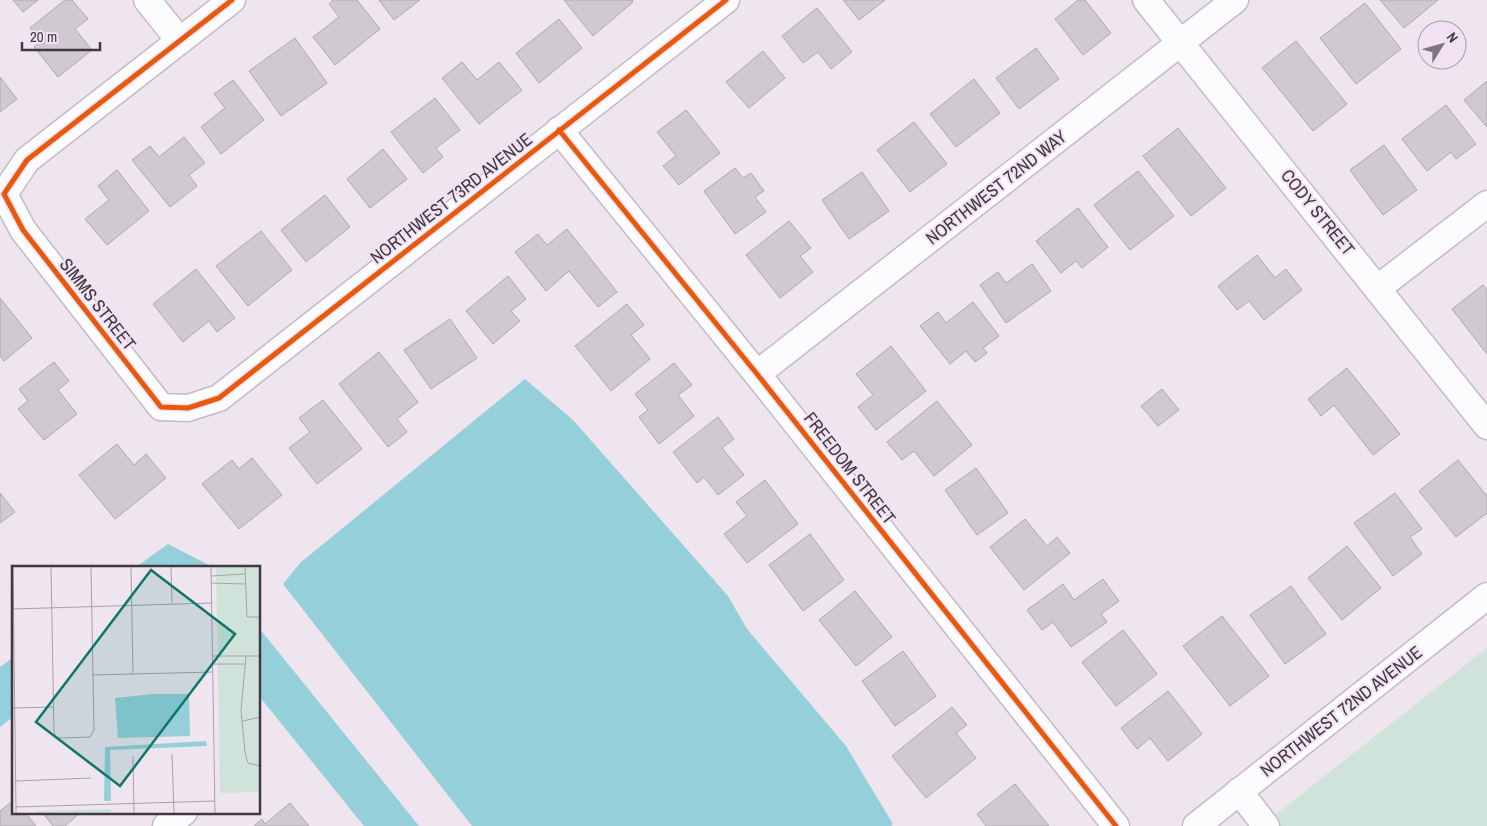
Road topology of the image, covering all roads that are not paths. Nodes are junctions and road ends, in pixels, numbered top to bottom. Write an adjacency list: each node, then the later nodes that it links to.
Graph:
1 (146, 0): 6 (street)
2 (232, 0): 6 (street)
3 (726, 0): 8 (street, NORTHWEST 73RD AVENUE)
4 (1146, 0): 7 (street, CODY STREET)
5 (1235, 0): 7 (street, NORTHWEST 72ND WAY)
6 (180, 41): 12 (street, SIMMS STREET)
7 (1182, 42): 10 (street, CODY STREET); 11 (street, NORTHWEST 72ND WAY)
8 (559, 130): 11 (street, FREEDOM STREET); 12 (street, NORTHWEST 73RD AVENUE)
9 (1487, 204): 10 (street)
10 (1378, 288): 13 (street, CODY STREET)
11 (758, 374): 18 (street, FREEDOM STREET)
12 (188, 408)
13 (1487, 426)
14 (1487, 596): 15 (street, NORTHWEST 72ND AVENUE)
15 (1239, 791): 19 (street, NORTHWEST 72ND AVENUE); 20 (street)
16 (181, 814): 17 (street)
17 (166, 826)
18 (1116, 826)
19 (1196, 826)
20 (1266, 826)

